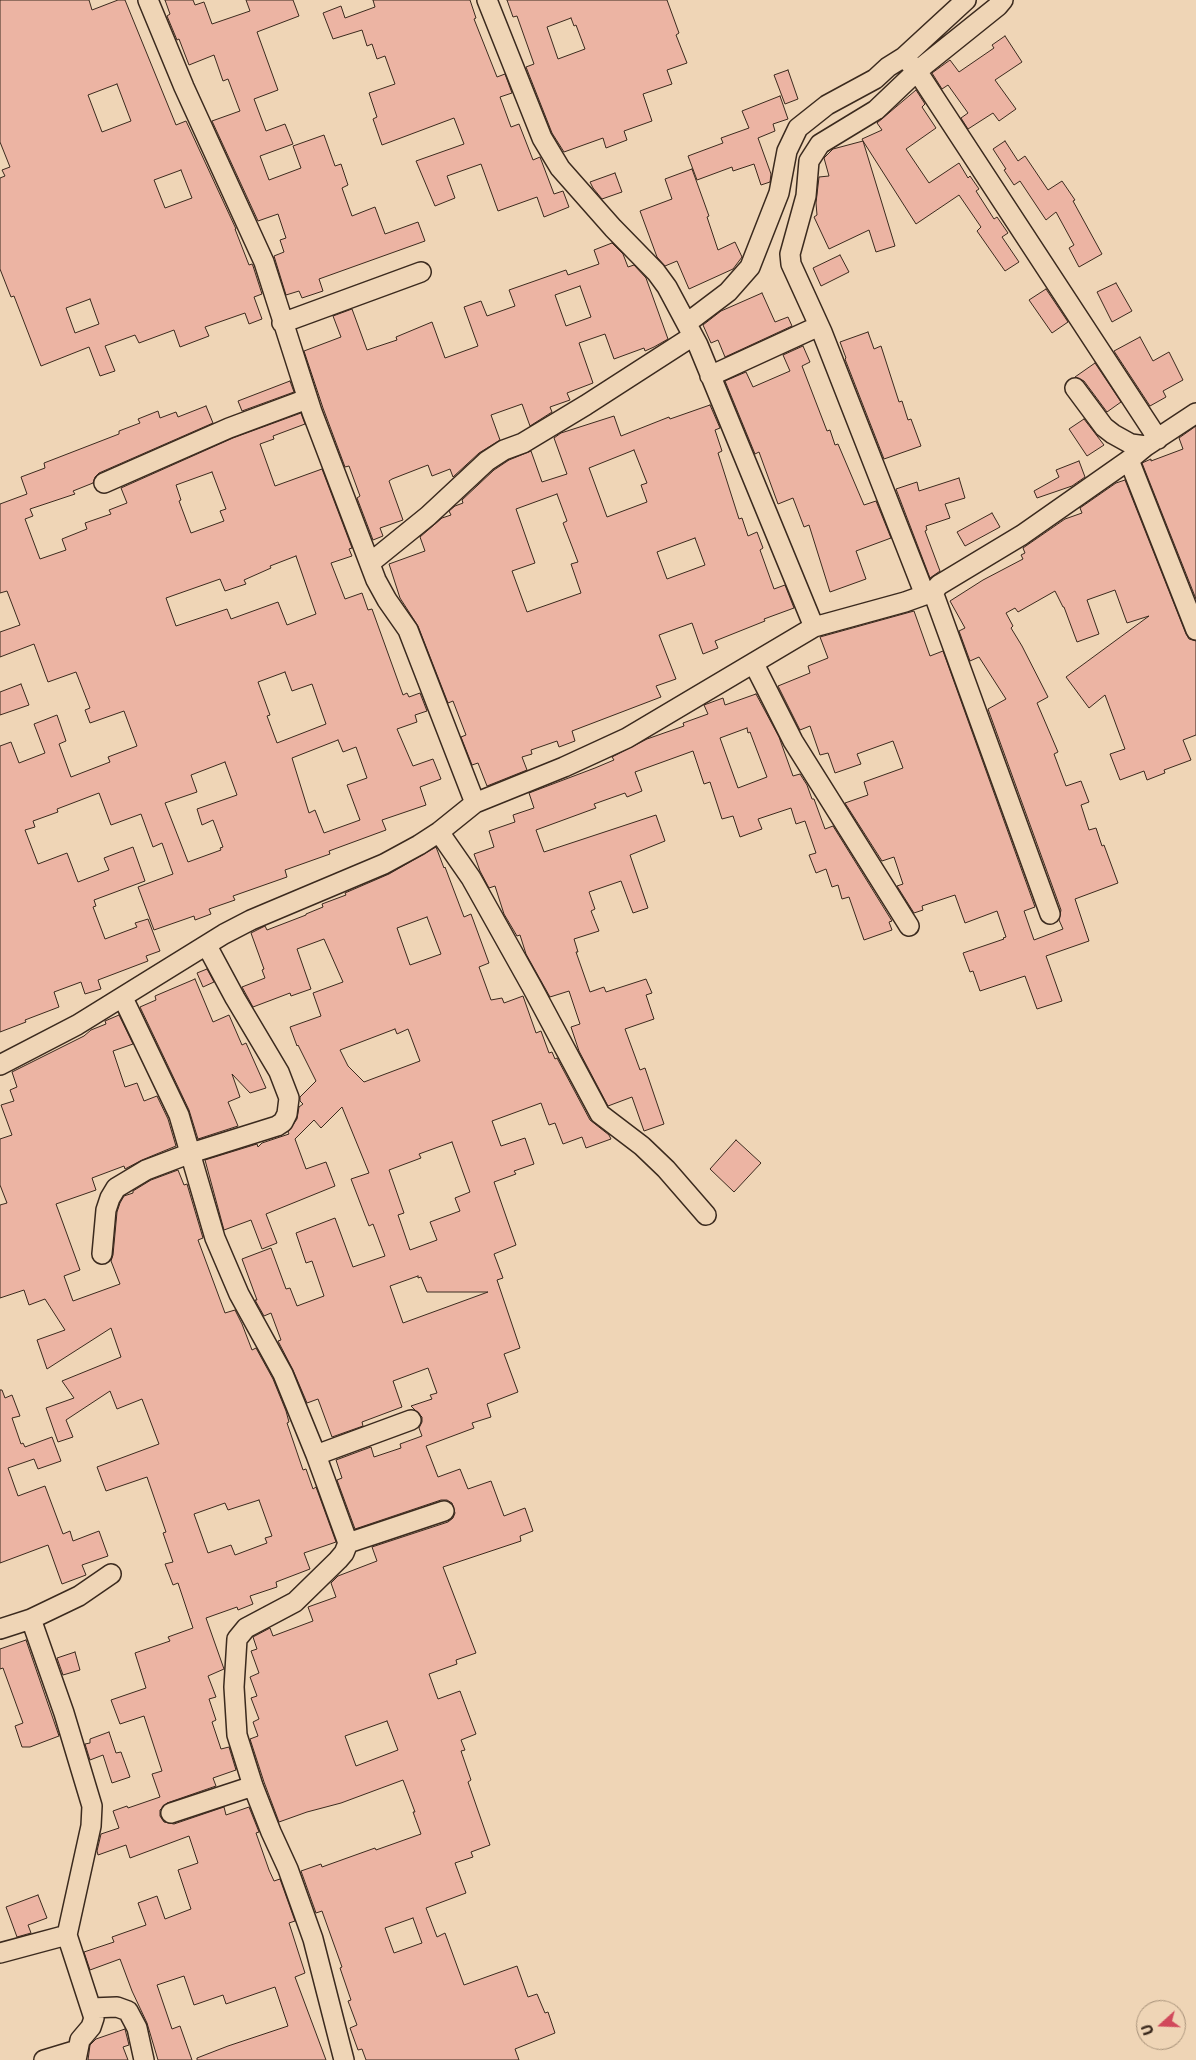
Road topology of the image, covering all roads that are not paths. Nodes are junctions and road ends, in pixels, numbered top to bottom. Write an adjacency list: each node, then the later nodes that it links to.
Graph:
1 (148, 0): 7 (street)
2 (487, 0): 9 (street)
3 (966, 0): 5 (street)
4 (1003, 0): 5 (street)
5 (910, 63): 8 (street); 9 (street); 14 (street)
6 (421, 272): 7 (street)
7 (282, 323): 12 (street)
8 (819, 326): 10 (street); 18 (street)
9 (695, 340): 10 (street); 17 (street)
10 (710, 376): 19 (street)
11 (1074, 388): 14 (street)
12 (307, 399): 16 (street); 17 (street)
13 (1196, 413): 14 (street)
14 (1152, 443): 15 (street)
15 (1129, 460): 18 (street); 20 (street)
16 (104, 483)
17 (370, 564): 22 (street)
18 (919, 597): 19 (street); 24 (street)
19 (814, 627): 21 (street)
20 (1196, 630)
21 (754, 664): 22 (street); 25 (street)
22 (475, 803): 23 (street)
23 (443, 836): 26 (street); 30 (street)
24 (1050, 914)
25 (909, 926)
26 (207, 946): 27 (street); 29 (street)
27 (124, 998): 28 (street); 29 (street)
28 (0, 1065)
29 (191, 1153): 31 (street); 33 (street)
30 (706, 1215)
31 (102, 1254)
32 (411, 1420): 33 (street)
33 (316, 1455): 35 (street)
34 (444, 1510): 35 (street)
35 (348, 1543): 39 (street)
36 (111, 1574): 37 (street)
37 (31, 1619): 38 (street); 41 (street)
38 (0, 1629)
39 (253, 1786): 40 (street); 47 (street)
40 (171, 1813)
41 (66, 1935): 42 (street); 43 (street)
42 (0, 1953)
43 (91, 2008): 44 (street); 46 (street)
44 (77, 2055): 45 (street)
45 (44, 2060)
46 (144, 2060)
47 (344, 2060)

